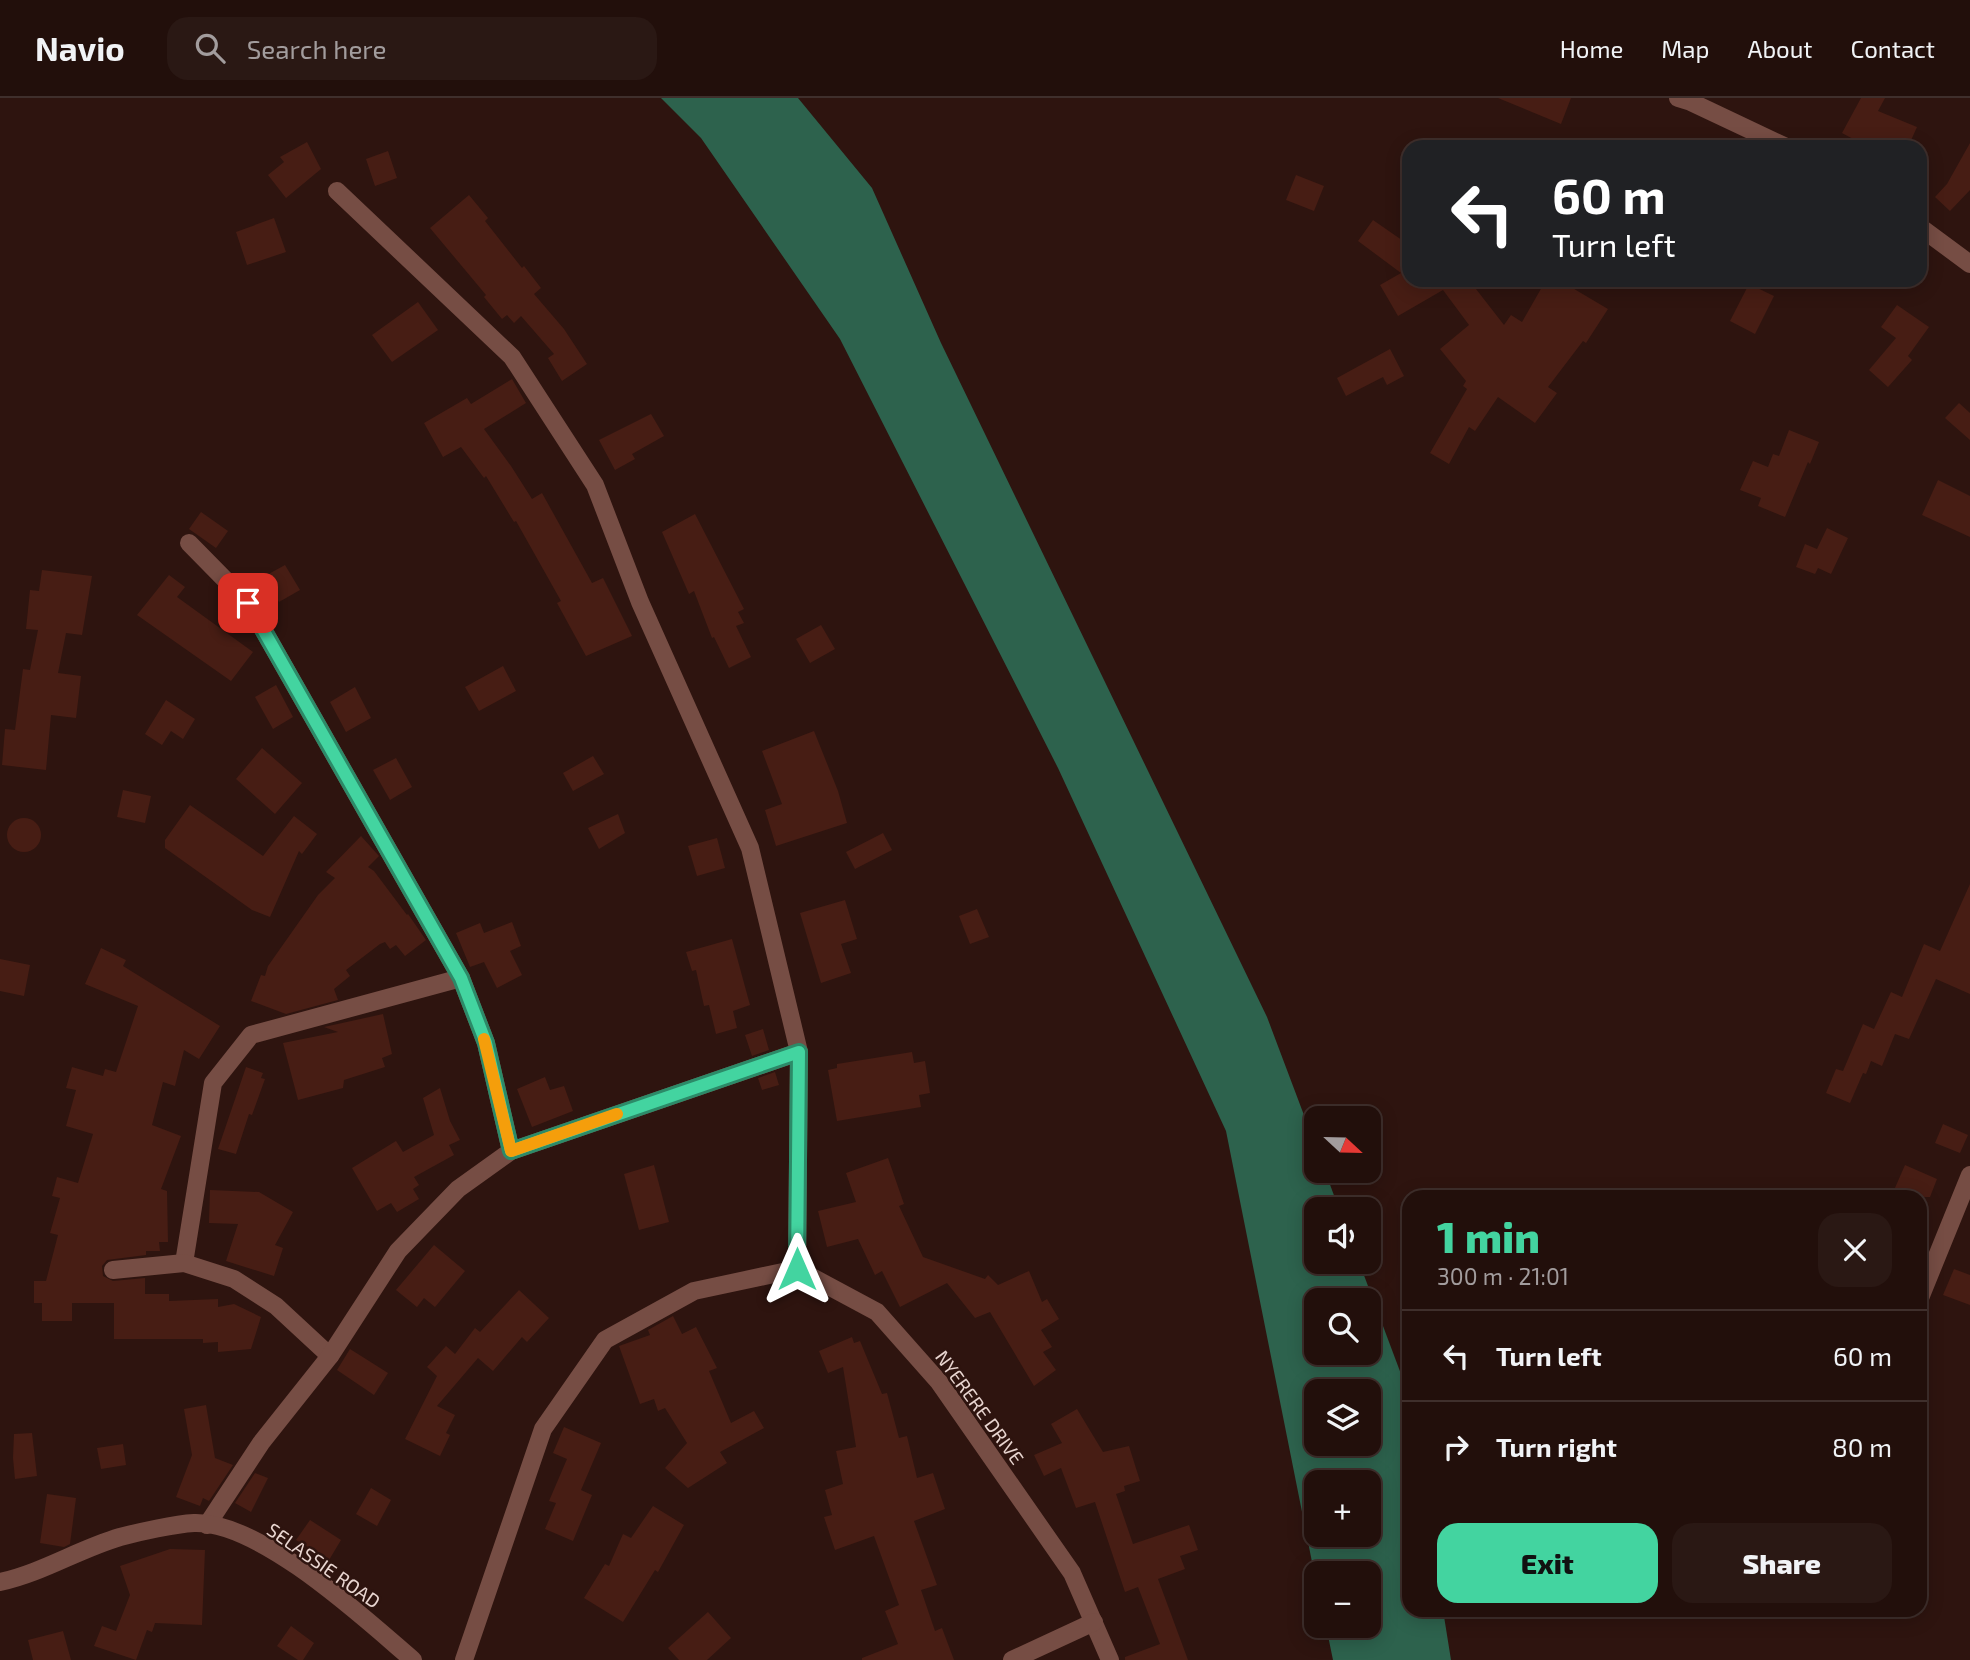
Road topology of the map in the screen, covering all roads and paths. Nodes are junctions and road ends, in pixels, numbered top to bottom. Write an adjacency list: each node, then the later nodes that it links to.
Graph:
1 (1687, 99): 2 (street)
2 (1772, 140)
3 (337, 191): 8 (street)
4 (1927, 232): 5 (street)
5 (1970, 264)
6 (189, 543): 7 (street)
7 (461, 978): 9 (street); 11 (street)
8 (799, 1052): 9 (street); 12 (street)
9 (511, 1151): 15 (street)
10 (1970, 1175): 14 (street)
11 (184, 1263): 13 (street); 15 (street)
12 (797, 1269): 18 (street, NYERERE DRIVE); 20 (street)
13 (113, 1270)
14 (1927, 1281)
15 (330, 1356): 16 (street)
16 (207, 1525): 17 (street, SELASSIE ROAD); 19 (street, SELASSIE ROAD)
17 (0, 1582)
18 (1094, 1622): 21 (street); 22 (street, NYERERE DRIVE)
19 (412, 1660)
20 (464, 1660)
21 (1012, 1660)
22 (1110, 1660)

